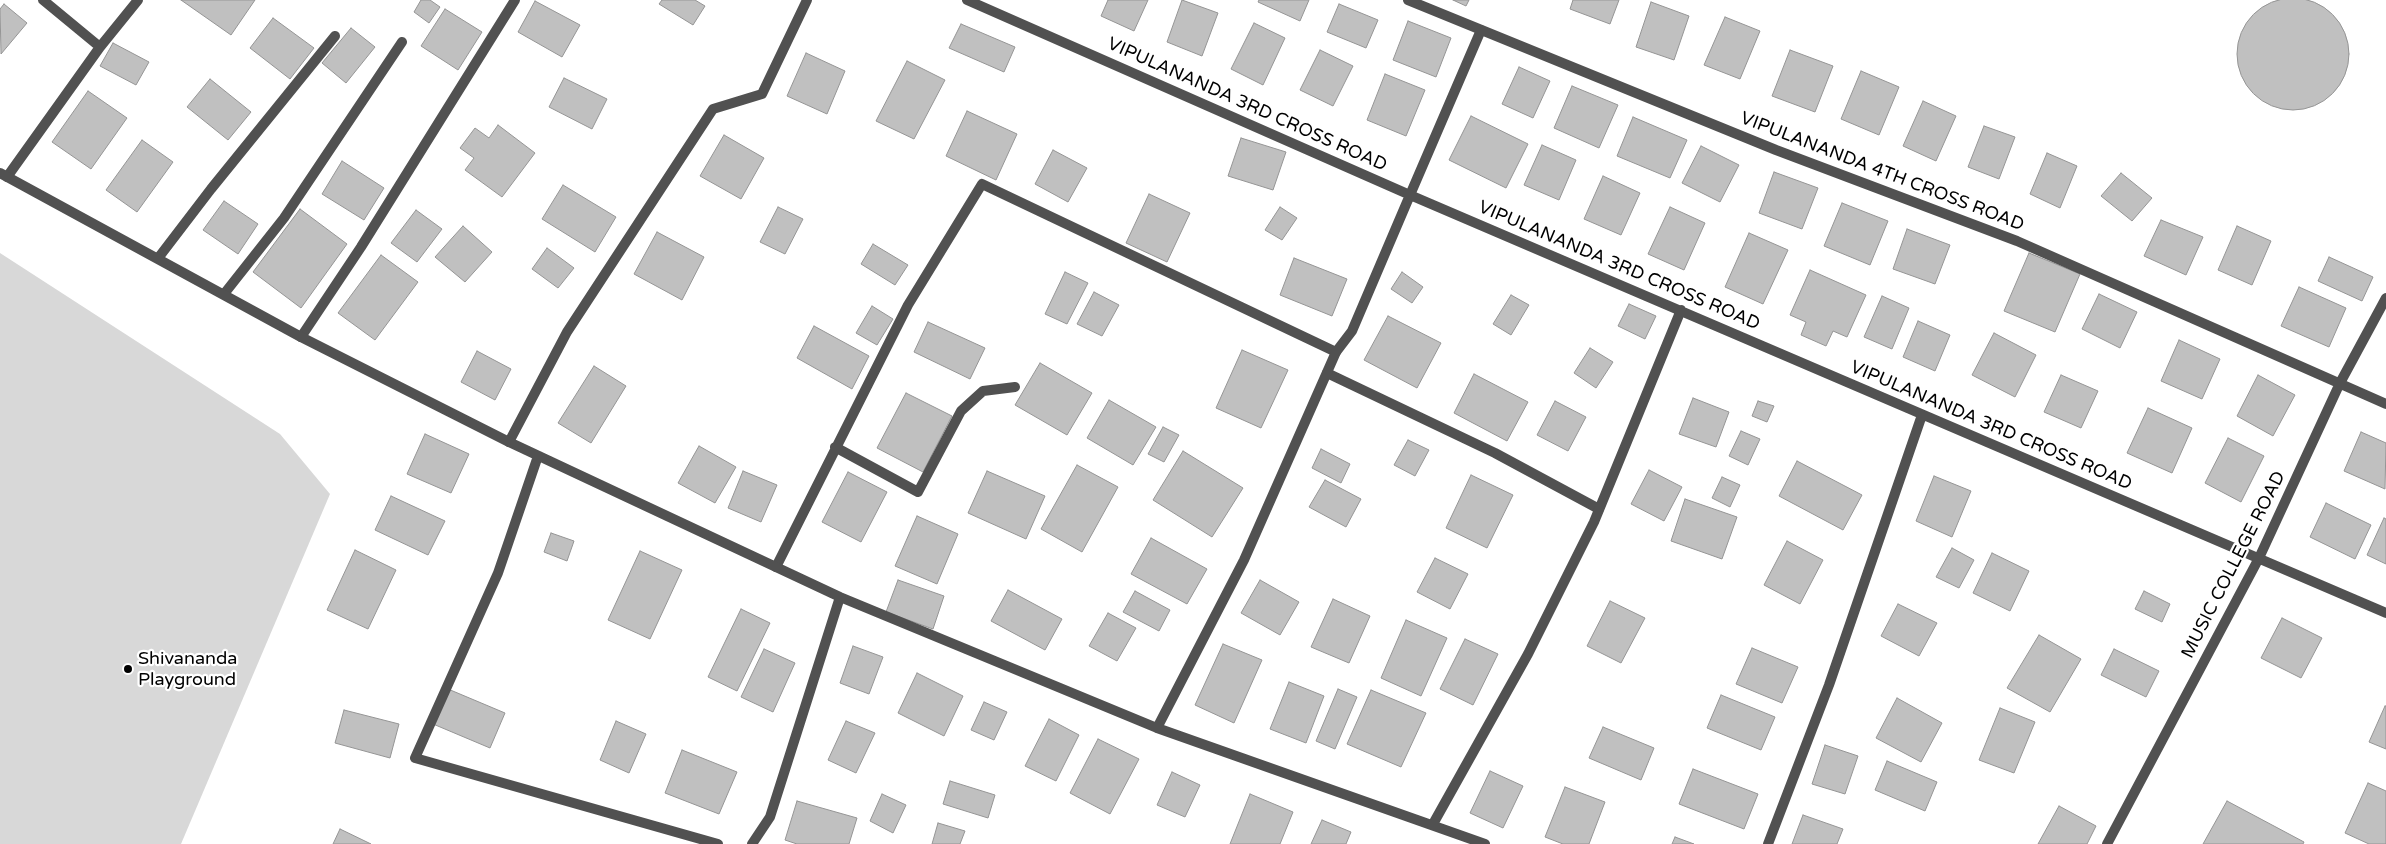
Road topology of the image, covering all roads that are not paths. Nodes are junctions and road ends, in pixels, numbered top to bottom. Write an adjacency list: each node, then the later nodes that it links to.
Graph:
1 (43, 0): 10 (street)
2 (138, 0): 10 (street)
3 (515, 0): 17 (street)
4 (808, 0): 24 (street)
5 (967, 0): 12 (street, VIPULANANDA 3RD CROSS ROAD)
6 (1408, 0): 7 (street, VIPULANANDA 4TH CROSS ROAD)
7 (1481, 30): 12 (street); 20 (street, VIPULANANDA 4TH CROSS ROAD)
8 (335, 36): 13 (street)
9 (402, 42): 14 (street)
10 (100, 47): 11 (street)
11 (4, 175): 13 (street)
12 (1410, 195): 16 (street, VIPULANANDA 3RD CROSS ROAD); 18 (street)
13 (159, 258): 14 (street)
14 (224, 294): 17 (street)
15 (2386, 298): 20 (street, MUSIC COLLEGE ROAD)
16 (1681, 310): 23 (street, VIPULANANDA 3RD CROSS ROAD); 27 (street)
17 (301, 337): 24 (street)
18 (1336, 352): 19 (street); 25 (street)
19 (1327, 373): 27 (street); 32 (street)
20 (2340, 383): 22 (street, VIPULANANDA 4TH CROSS ROAD); 28 (street, MUSIC COLLEGE ROAD)
21 (1015, 387): 25 (street)
22 (2386, 404)
23 (1922, 414): 28 (street, VIPULANANDA 3RD CROSS ROAD); 37 (street)
24 (508, 442): 26 (street)
25 (835, 447): 29 (street)
26 (538, 456): 29 (street); 34 (street)
27 (1599, 509): 33 (street)
28 (2259, 558): 31 (street, VIPULANANDA 3RD CROSS ROAD); 38 (street, MUSIC COLLEGE ROAD)
29 (776, 567): 30 (street)
30 (840, 596): 32 (street); 35 (street)
31 (2386, 613)
32 (1157, 728): 33 (street)
33 (1433, 824): 36 (street)
34 (718, 844)
35 (752, 844)
36 (1485, 844)
37 (1768, 844)
38 (2107, 844)

